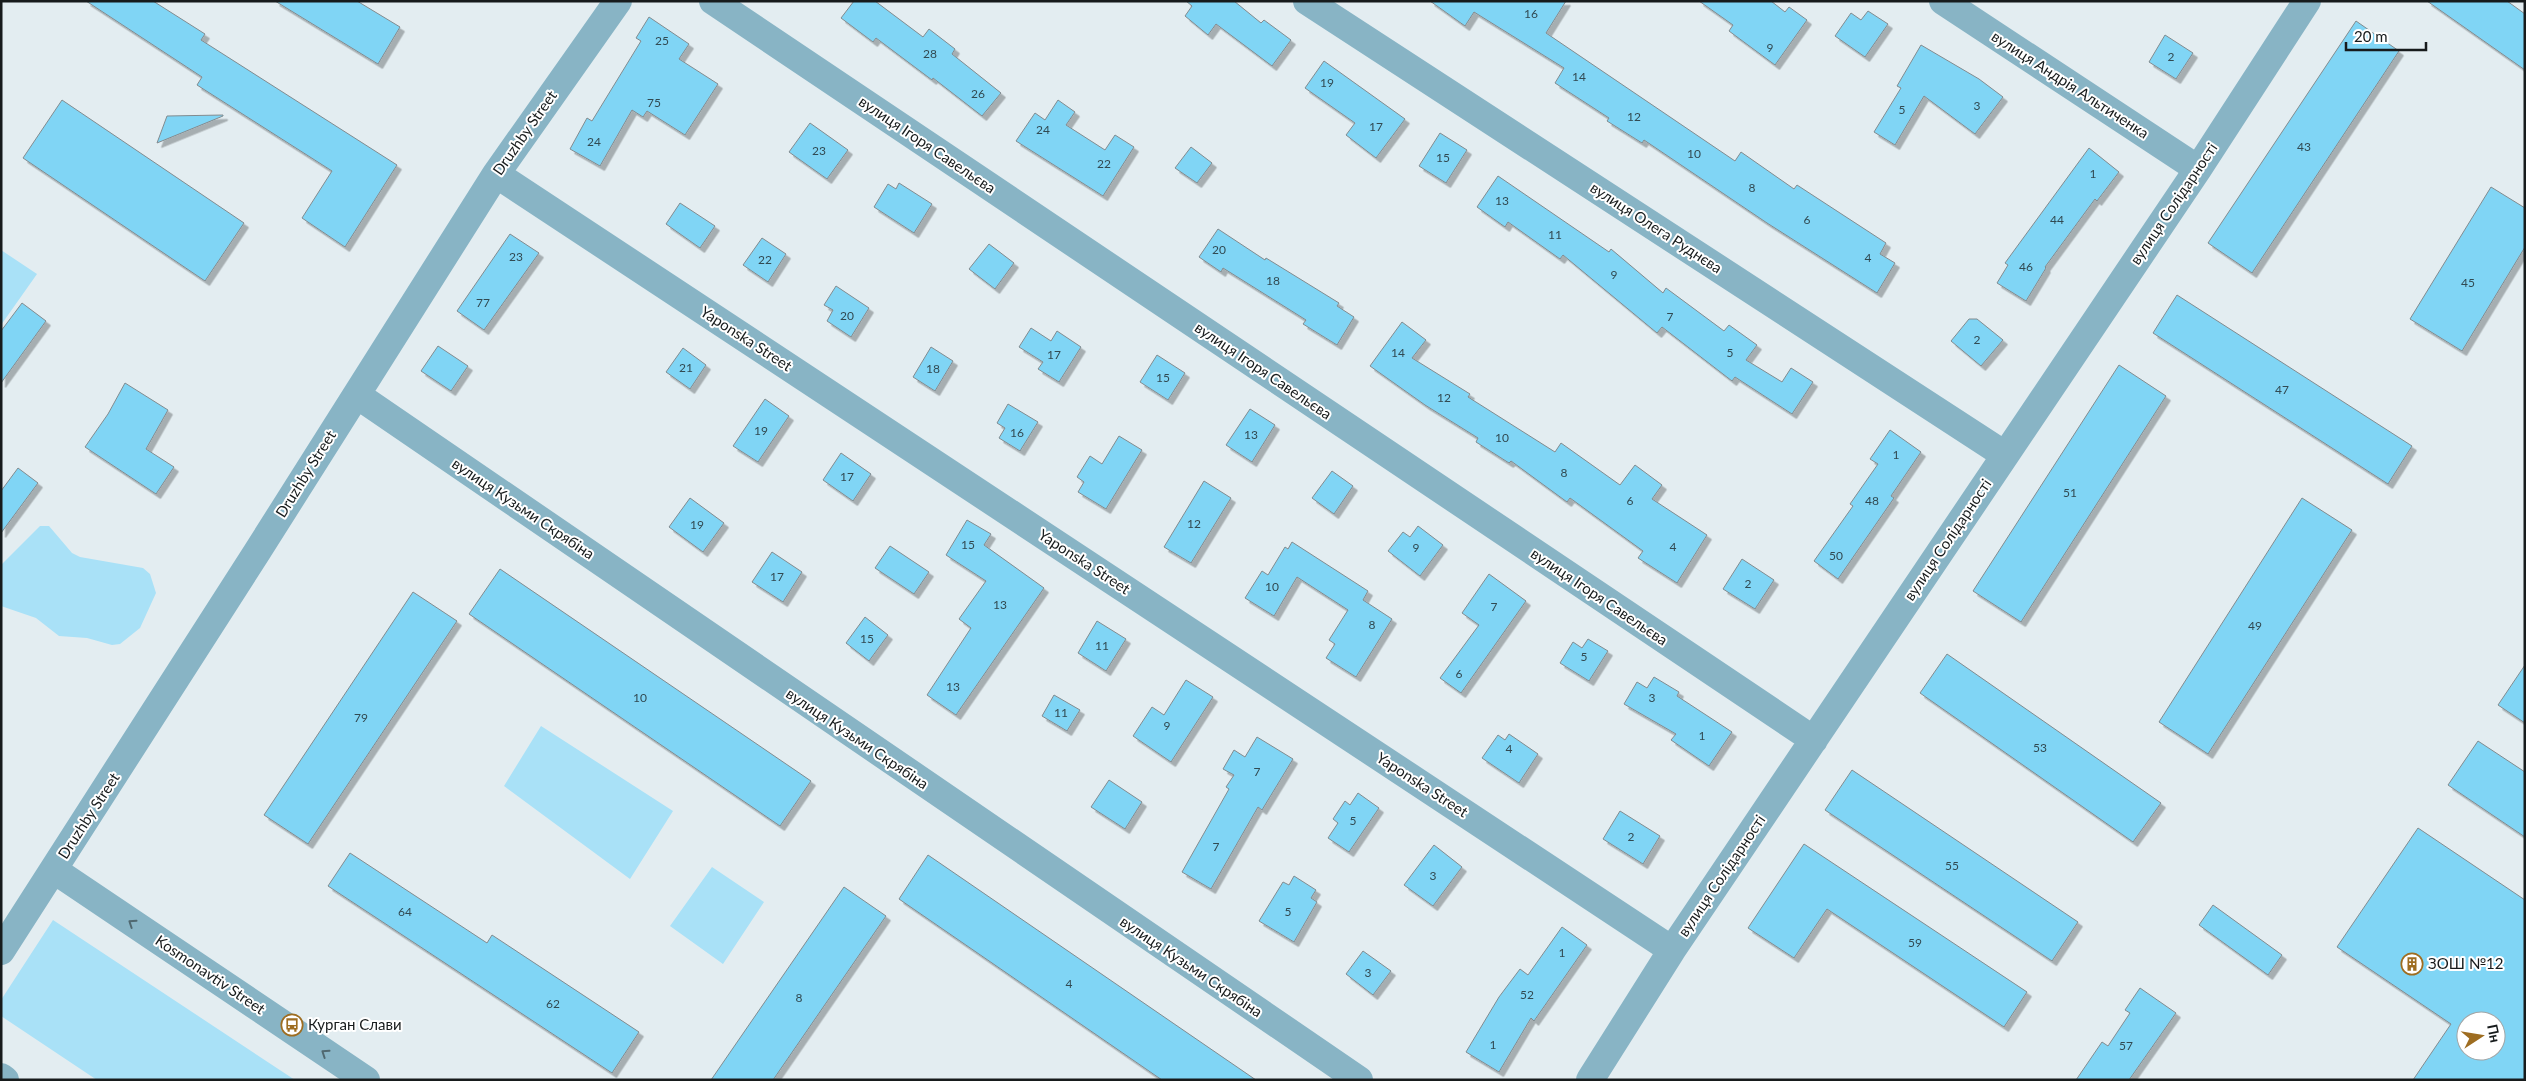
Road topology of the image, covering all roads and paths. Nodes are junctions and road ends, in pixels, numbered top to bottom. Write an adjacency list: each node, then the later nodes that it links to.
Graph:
1 (618, 1): 7 (street, Druzhby Street)
2 (712, 1): 10 (street, вулиця Ігоря Савельєва)
3 (1307, 1): 9 (street, вулиця Олега Руднєва)
4 (1943, 1): 6 (street, вулиця Андрія Альтиченка)
5 (2307, 1): 6 (street, вулиця Солідарності)
6 (2198, 169): 9 (street, вулиця Солідарності)
7 (496, 174): 8 (street, Druzhby Street); 12 (street, Yaponska Street)
8 (357, 395): 11 (street, Druzhby Street); 17 (street, вулиця Кузьми Скрябіна)
9 (2005, 455): 10 (street, вулиця Солідарності)
10 (1814, 740): 12 (street, вулиця Солідарності)
11 (54, 870): 13 (street, Druzhby Street); 16 (street, Kosmonavtiv Street, one-way to 11)
12 (1672, 950): 18 (street, вулиця Солідарності)
13 (1, 951)
14 (1, 1077): 15 (street)
15 (5, 1080)
16 (366, 1080)
17 (1358, 1080)
18 (1590, 1080)

